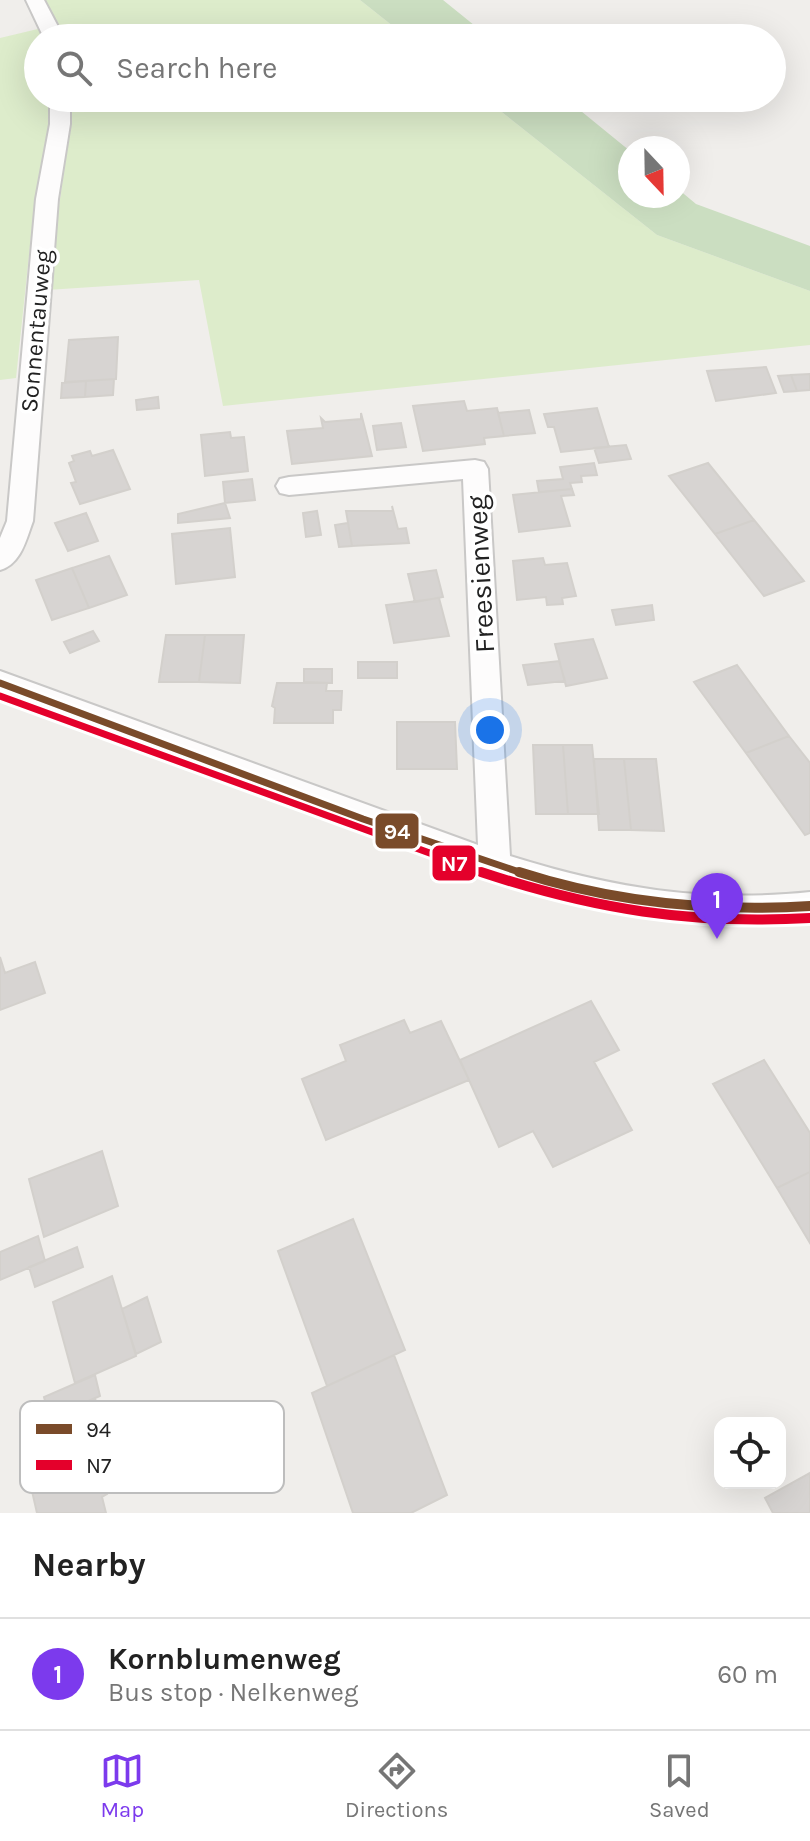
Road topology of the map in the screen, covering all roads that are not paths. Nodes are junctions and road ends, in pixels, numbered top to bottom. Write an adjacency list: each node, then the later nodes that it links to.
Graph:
1 (35, 0): 2 (street)
2 (47, 24)
3 (60, 112): 5 (street, Sonnentauweg)
4 (289, 486): 7 (street, Freesienweg)
5 (0, 560)
6 (0, 683): 7 (street)
7 (495, 865): 8 (street)
8 (810, 906)

